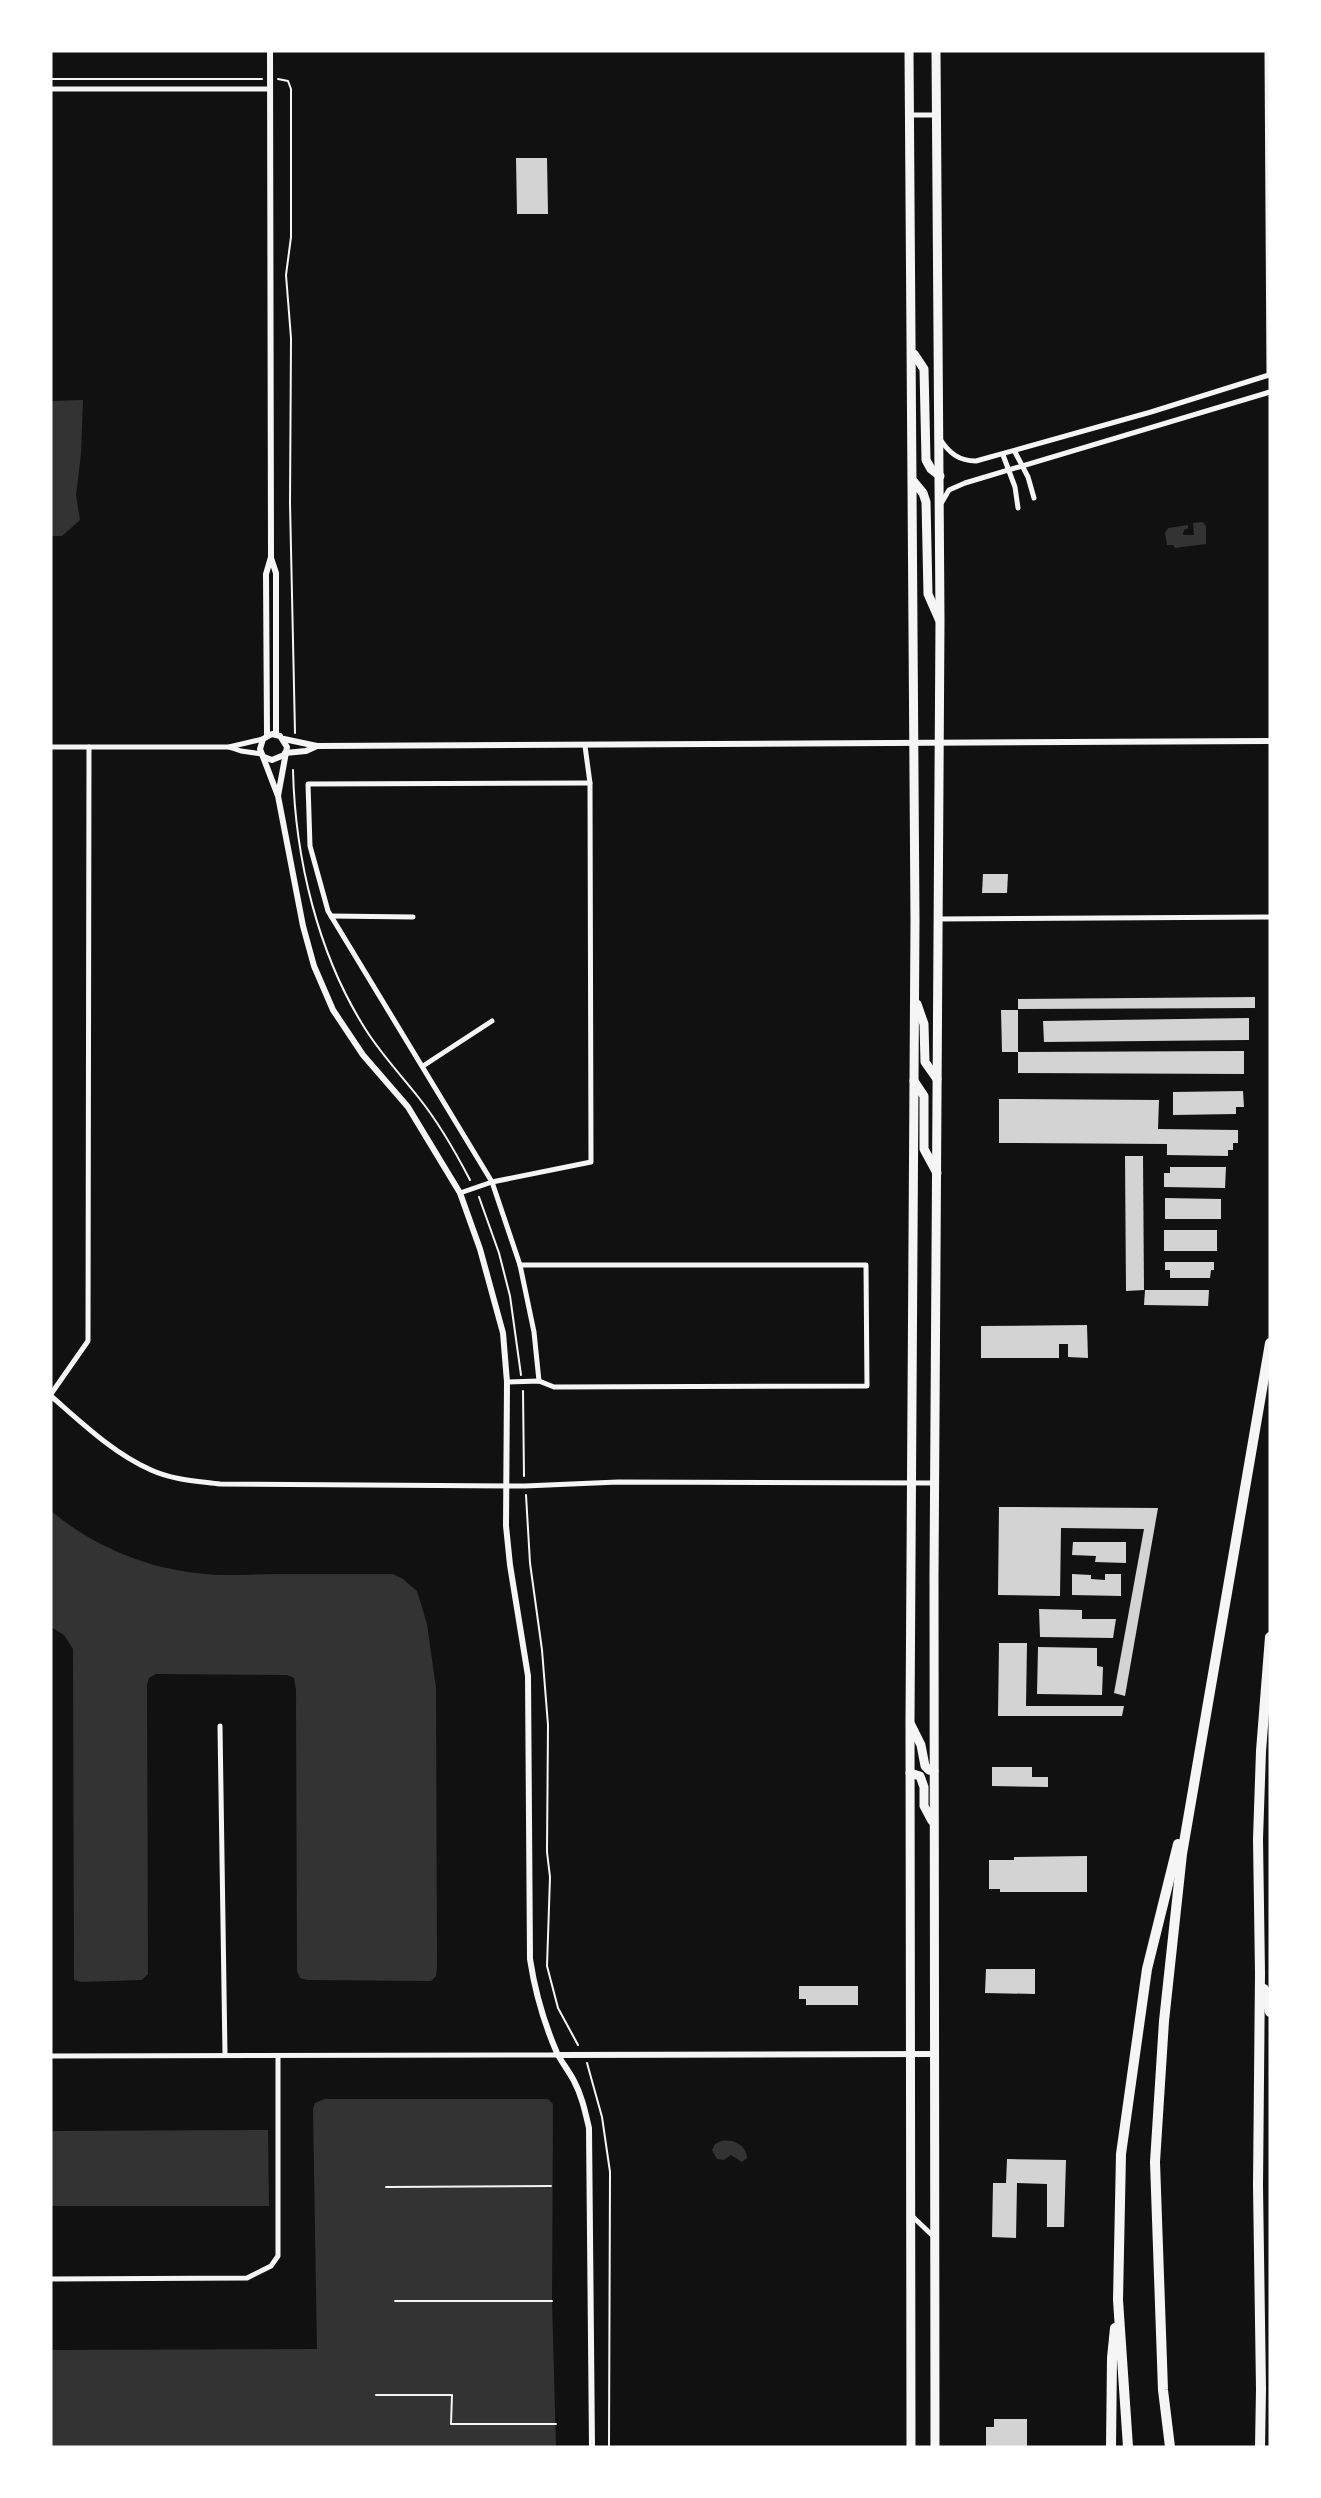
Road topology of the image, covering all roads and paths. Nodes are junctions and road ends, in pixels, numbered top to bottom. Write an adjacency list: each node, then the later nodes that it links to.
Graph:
1 (270, 51): 6 (street)
2 (909, 51): 9 (highway)
3 (936, 51): 10 (highway)
4 (1267, 51): 12 (street)
5 (51, 79): 6 (path)
6 (270, 79): 8 (street); 29 (path)
7 (51, 89): 8 (street)
8 (270, 89): 24 (street)
9 (909, 115): 10 (street); 11 (highway)
10 (936, 115): 14 (highway)
11 (913, 352): 19 (highway); 20 (highway)
12 (1269, 376): 15 (street)
13 (1270, 392): 17 (street)
14 (939, 439): 16 (street); 19 (highway)
15 (1015, 452): 16 (street); 17 (street)
16 (1003, 455): 18 (street)
17 (1022, 467): 18 (street); 21 (street)
18 (1009, 471): 22 (street); 23 (street)
19 (940, 476): 23 (highway)
20 (913, 481): 25 (highway); 31 (highway)
21 (1034, 498)
22 (1018, 508)
23 (940, 509): 25 (highway)
24 (271, 557): 26 (street); 27 (street)
25 (940, 620): 32 (highway)
26 (276, 734): 27 (street); 28 (street)
27 (265, 737): 37 (street); 40 (street)
28 (284, 738): 29 (street); 39 (street)
29 (295, 741): 33 (street)
30 (1270, 741): 32 (street)
31 (914, 744): 32 (street); 34 (street); 47 (highway)
32 (939, 744): 46 (highway)
33 (317, 746): 34 (street); 38 (street)
34 (584, 746): 41 (street)
35 (51, 747): 36 (street)
36 (89, 747): 37 (street); 61 (street)
37 (229, 747): 40 (street)
38 (295, 751): 39 (street); 54 (path)
39 (284, 754): 40 (street); 42 (street)
40 (263, 755): 42 (street)
41 (590, 783): 43 (street); 53 (street)
42 (278, 796): 55 (street)
43 (331, 916): 44 (street); 49 (street)
44 (413, 917)
45 (1270, 917): 46 (street)
46 (938, 919): 50 (highway)
47 (914, 996): 50 (highway); 51 (highway)
48 (492, 1020): 49 (street)
49 (423, 1066): 53 (street)
50 (938, 1080): 52 (highway)
51 (914, 1081): 52 (highway); 62 (highway)
52 (938, 1175): 63 (highway)
53 (492, 1182): 54 (street); 56 (street)
54 (474, 1188): 55 (street); 60 (path)
55 (460, 1193): 59 (street)
56 (520, 1265): 58 (street); 58 (street)
57 (1270, 1343): 71 (highway)
58 (538, 1381): 60 (street)
59 (507, 1382): 60 (street); 64 (street)
60 (522, 1382): 65 (path)
61 (51, 1395): 64 (street)
62 (910, 1483): 63 (street); 65 (street); 67 (highway)
63 (934, 1483): 69 (highway)
64 (506, 1485): 65 (street); 78 (street)
65 (525, 1486): 79 (path)
66 (1270, 1637): 73 (highway)
67 (910, 1722): 69 (highway); 70 (highway)
68 (220, 1726): 77 (street)
69 (934, 1771): 72 (highway)
70 (910, 1773): 72 (highway); 75 (highway)
71 (1194, 1783): 87 (highway); 98 (highway)
72 (934, 1826): 76 (highway)
73 (1260, 1973): 74 (highway); 99 (highway)
74 (1270, 2012)
75 (909, 2054): 76 (street); 79 (street); 84 (highway)
76 (933, 2054): 85 (highway)
77 (225, 2055): 80 (street); 81 (street)
78 (558, 2055): 79 (street); 81 (street); 92 (street)
79 (583, 2055): 93 (path)
80 (51, 2056)
81 (278, 2056): 86 (street)
82 (551, 2186): 83 (path)
83 (386, 2187)
84 (909, 2214): 85 (street); 94 (highway)
85 (934, 2237): 95 (highway)
86 (51, 2278)
87 (1118, 2300): 96 (highway); 97 (highway)
88 (394, 2301): 89 (path)
89 (552, 2301)
90 (376, 2395): 91 (path)
91 (556, 2424)
92 (592, 2447)
93 (609, 2447)
94 (911, 2447)
95 (935, 2447)
96 (1111, 2447)
97 (1128, 2447)
98 (1170, 2447)
99 (1260, 2447)

